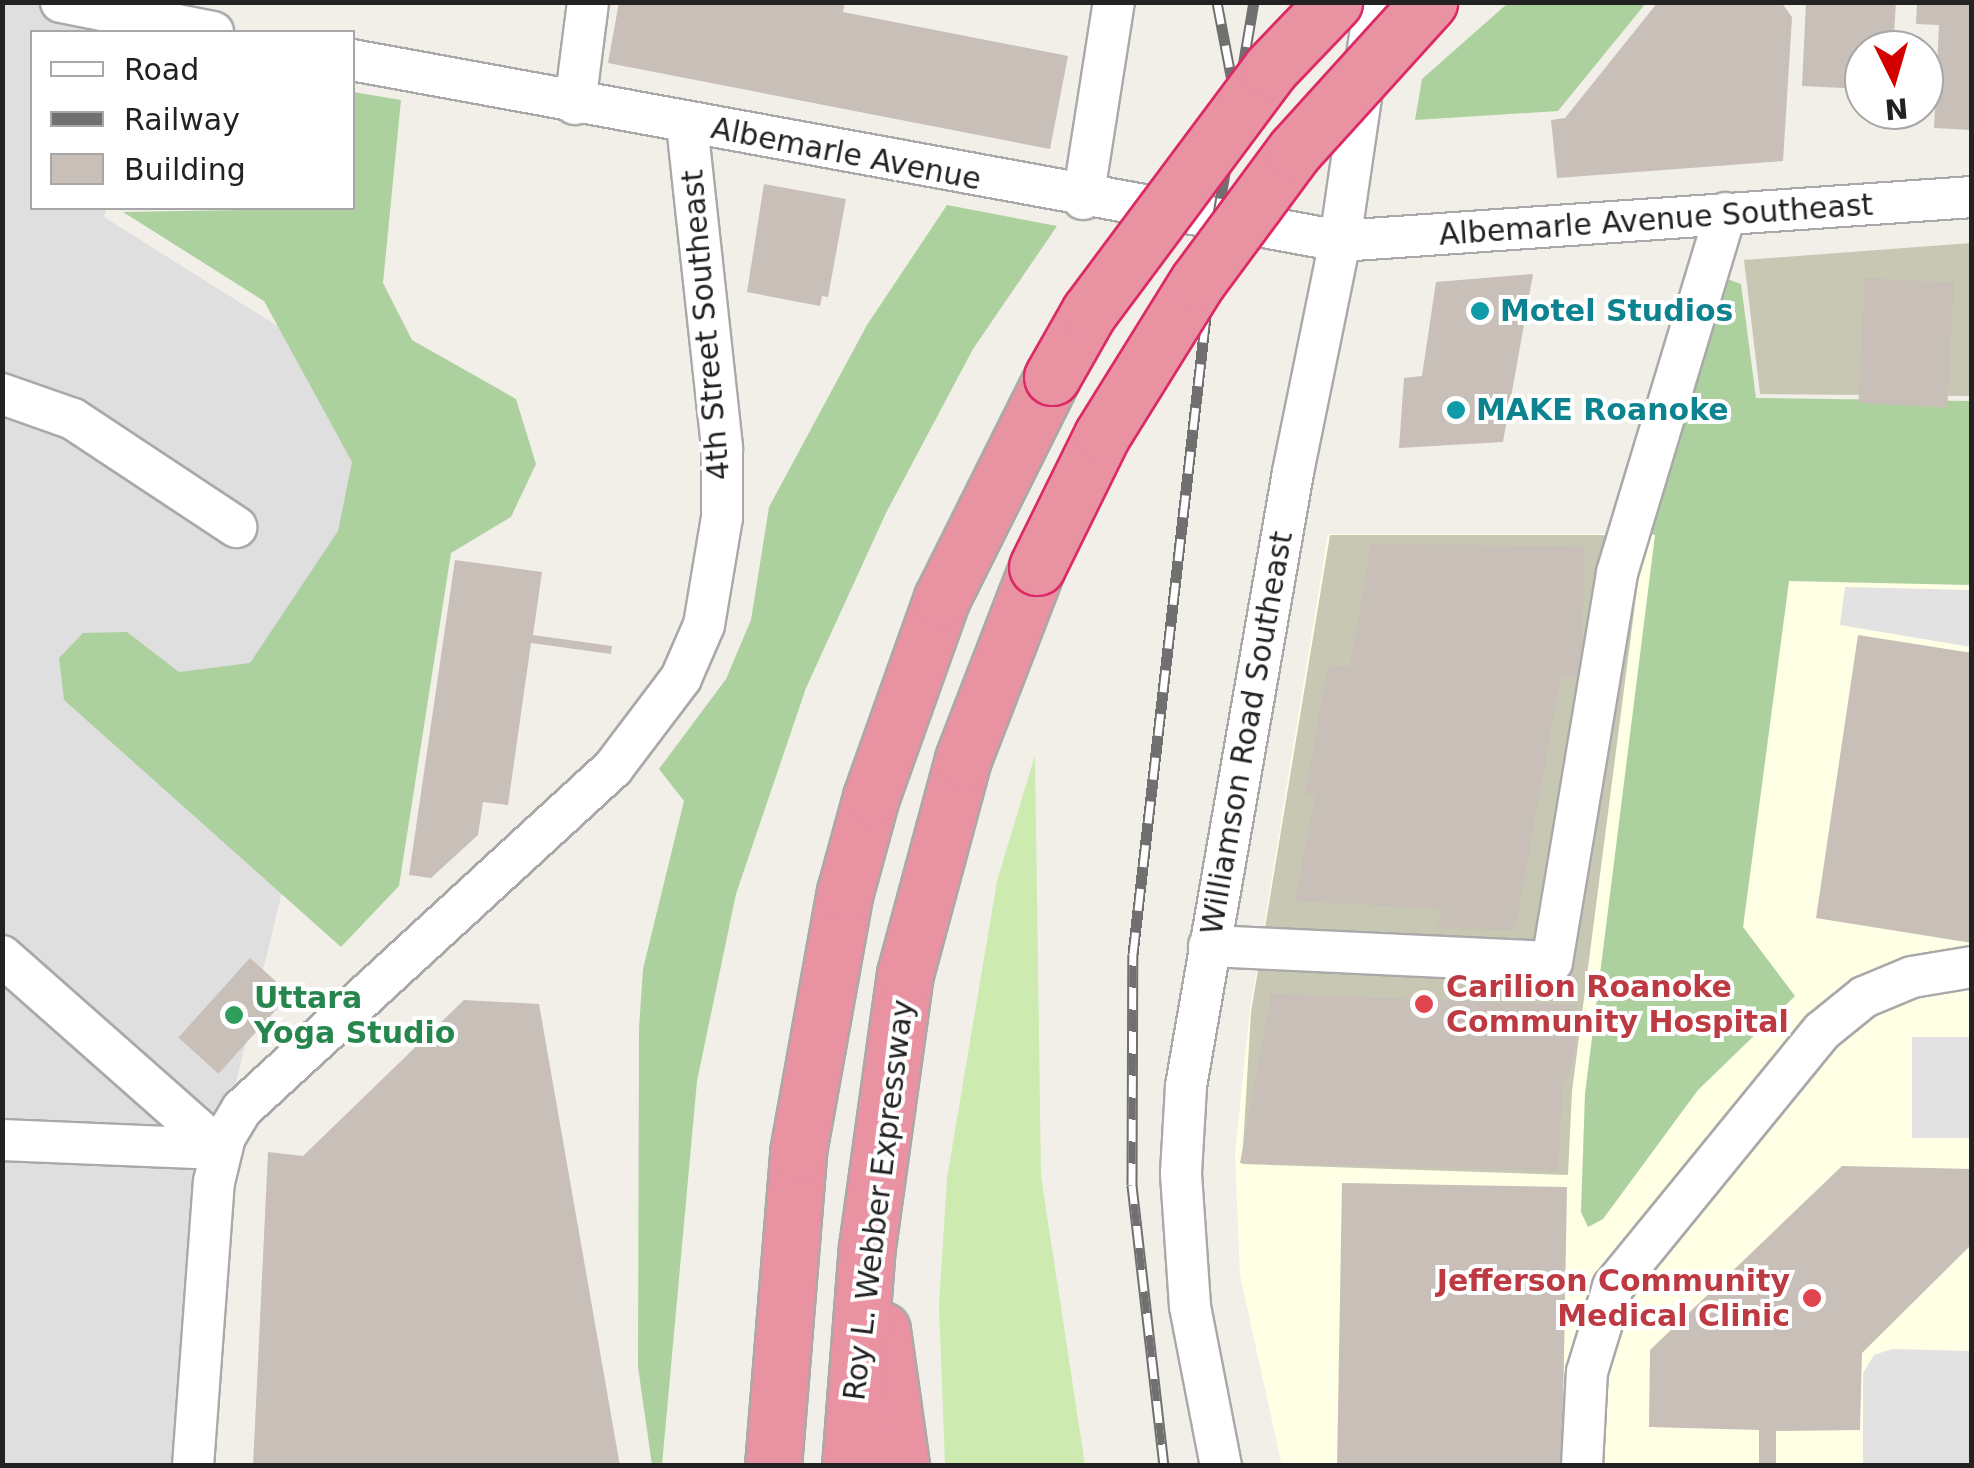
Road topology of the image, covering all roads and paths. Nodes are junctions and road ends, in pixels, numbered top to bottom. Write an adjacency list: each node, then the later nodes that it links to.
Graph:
1 (61, 2): 7 (street)
2 (588, 2): 9 (street)
3 (1114, 2): 12 (street)
4 (1334, 2): 23 (highway, bridge)
5 (1375, 2): 14 (street, Williamson Road Southeast)
6 (1429, 2): 22 (highway, Roy L. Webber Expressway, bridge)
7 (203, 30)
8 (355, 61): 9 (street, Albemarle Avenue)
9 (575, 104): 10 (street, Albemarle Avenue)
10 (687, 124): 12 (street, Albemarle Avenue); 21 (street, 4th Street Southeast)
11 (1972, 198): 13 (street, Albemarle Avenue Southeast)
12 (1083, 199): 14 (street, Albemarle Avenue)
13 (1726, 213): 14 (street, Albemarle Avenue Southeast); 17 (street)
14 (1340, 242): 17 (street, Williamson Road Southeast)
15 (2, 394): 16 (street)
16 (236, 527)
17 (1208, 946): 28 (street, Williamson Road Southeast)
18 (2, 956): 21 (street)
19 (1972, 967): 24 (street)
20 (2, 1140): 21 (street)
21 (220, 1149): 25 (street, 4th Street Southeast)
22 (868, 1248): 26 (highway, Roy L. Webber Expressway); 27 (highway)
23 (773, 1464)
24 (1575, 1465): 29 (street)
25 (193, 1466)
26 (850, 1466)
27 (901, 1466)
28 (1220, 1466)
29 (1604, 1466)

